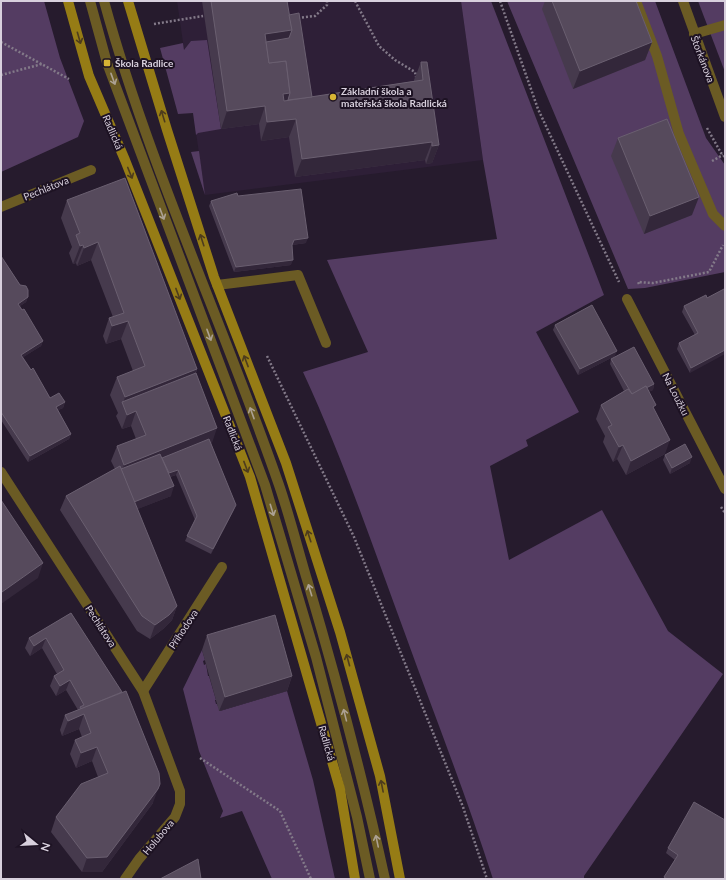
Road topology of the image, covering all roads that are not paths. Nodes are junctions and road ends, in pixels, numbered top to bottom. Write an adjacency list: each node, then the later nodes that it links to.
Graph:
1 (68, 1): 22 (main road, Radlická, one-way to 22)
2 (90, 1): 23 (street, one-way to 23)
3 (104, 1): 24 (street, one-way to 3)
4 (128, 1): 13 (main road, one-way to 4)
5 (636, 1): 12 (street)
6 (683, 1): 8 (street, Štorkánova)
7 (725, 25): 8 (street)
8 (694, 34): 9 (street, Štorkánova)
9 (725, 117)
10 (92, 170): 11 (street, Pechlátova)
11 (1, 207)
12 (725, 226)
13 (217, 285): 15 (street); 25 (main road, one-way to 13)
14 (628, 299): 17 (street, Na Loužku)
15 (326, 343)
16 (1, 472): 19 (street, Pechlátova)
17 (725, 489)
18 (222, 567): 19 (street, Příhodova)
19 (143, 691): 20 (street, Pechlátova)
20 (180, 791): 21 (street, Holubova)
21 (125, 879)
22 (355, 879)
23 (370, 879)
24 (385, 879)
25 (400, 879)

